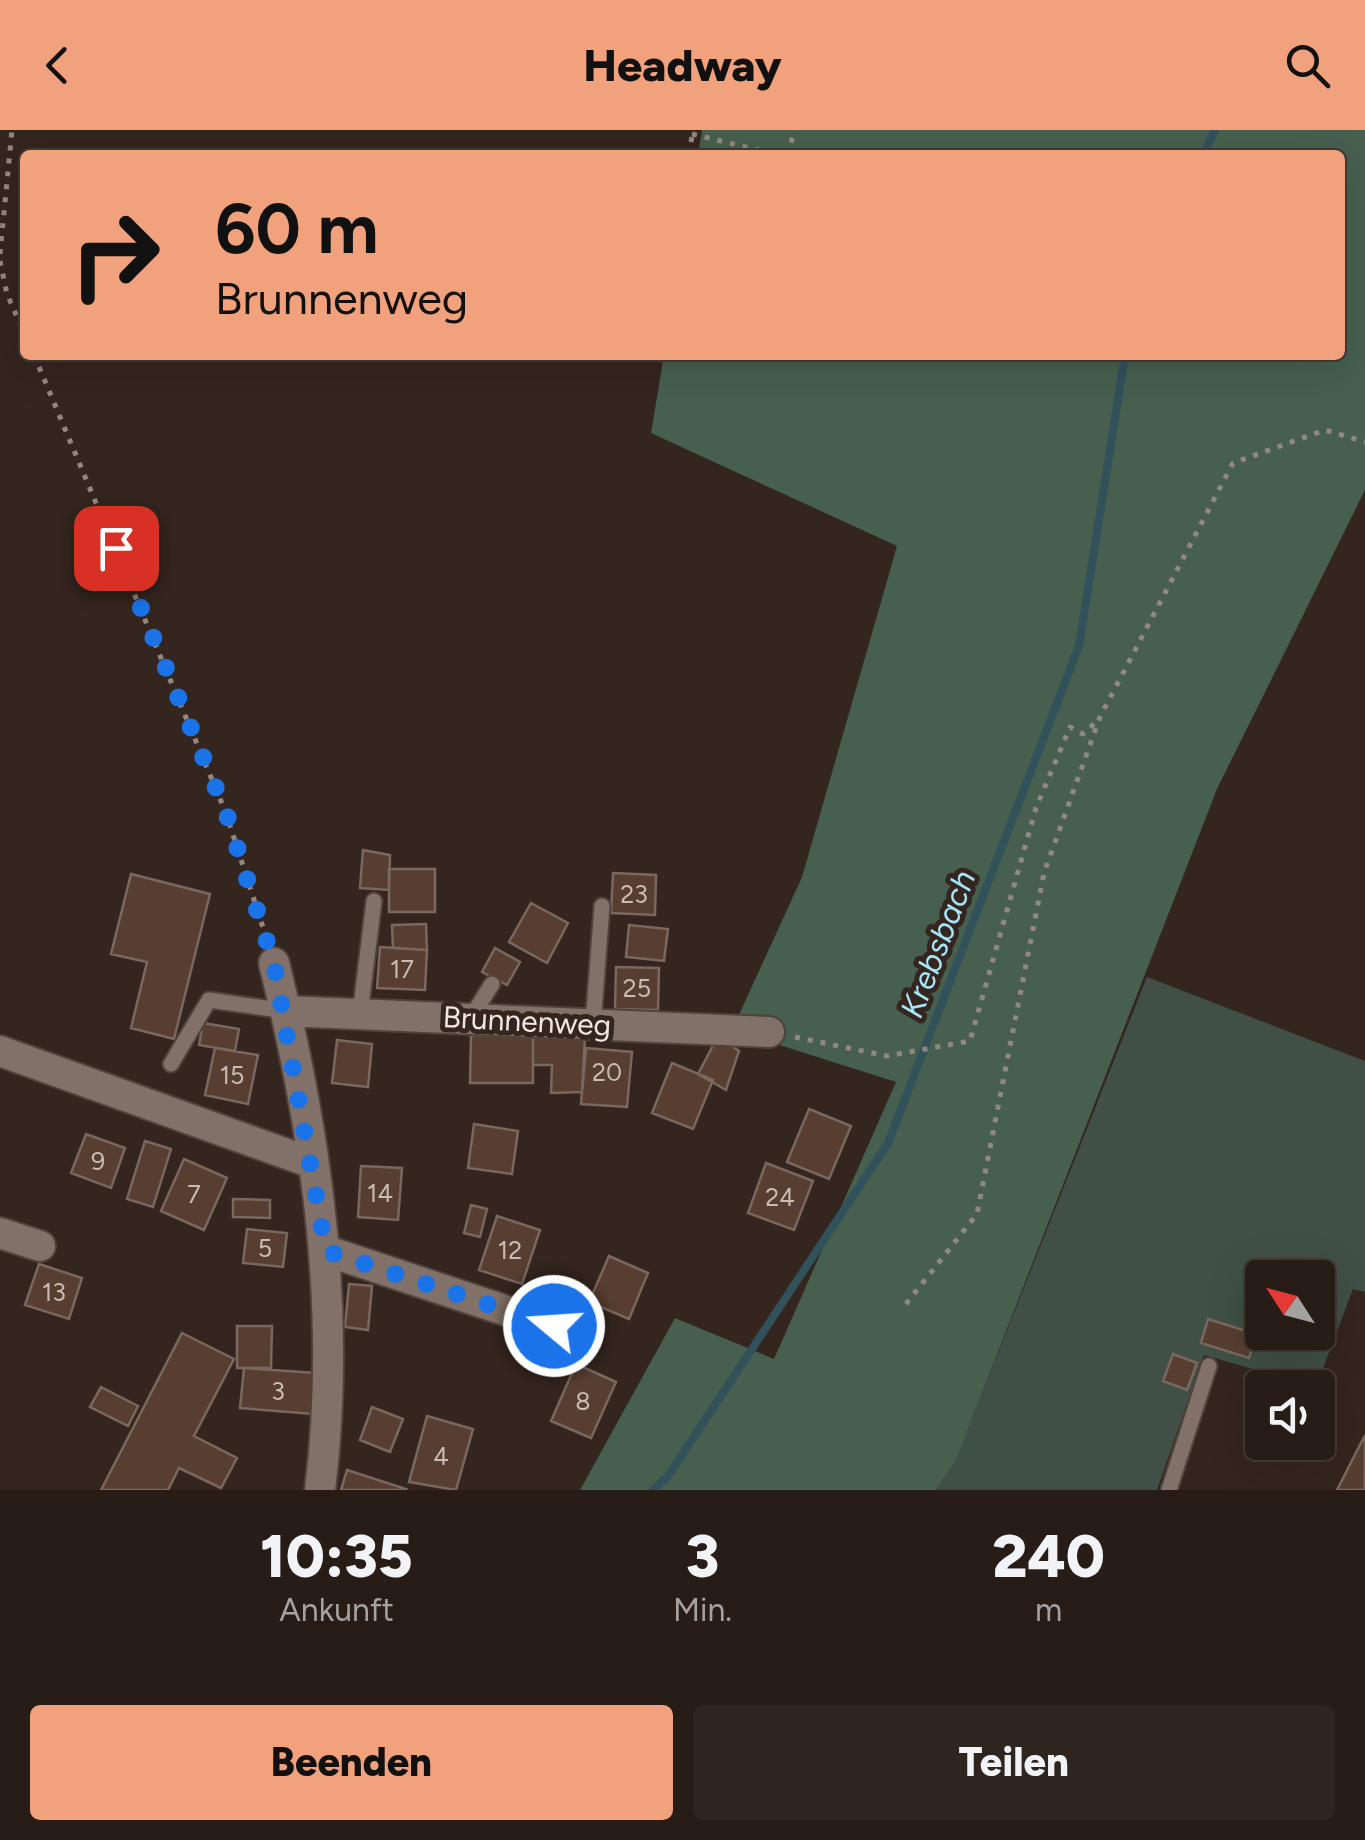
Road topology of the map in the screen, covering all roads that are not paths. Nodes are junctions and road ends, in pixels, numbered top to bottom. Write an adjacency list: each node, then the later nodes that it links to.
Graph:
1 (374, 902): 6 (lane)
2 (602, 906): 8 (lane)
3 (274, 964): 5 (street)
4 (492, 984): 7 (lane)
5 (286, 1010): 6 (street, Brunnenweg); 11 (lane); 12 (street)
6 (360, 1014): 7 (street, Brunnenweg)
7 (470, 1019): 8 (street, Brunnenweg)
8 (593, 1024): 9 (street, Brunnenweg)
9 (768, 1032)
10 (0, 1051): 12 (street)
11 (171, 1064)
12 (312, 1163): 15 (street)
13 (0, 1233): 14 (street)
14 (40, 1246)
15 (326, 1251): 16 (street); 18 (street)
16 (554, 1326)
17 (1209, 1366): 19 (lane)
18 (320, 1490)
19 (1168, 1490)

